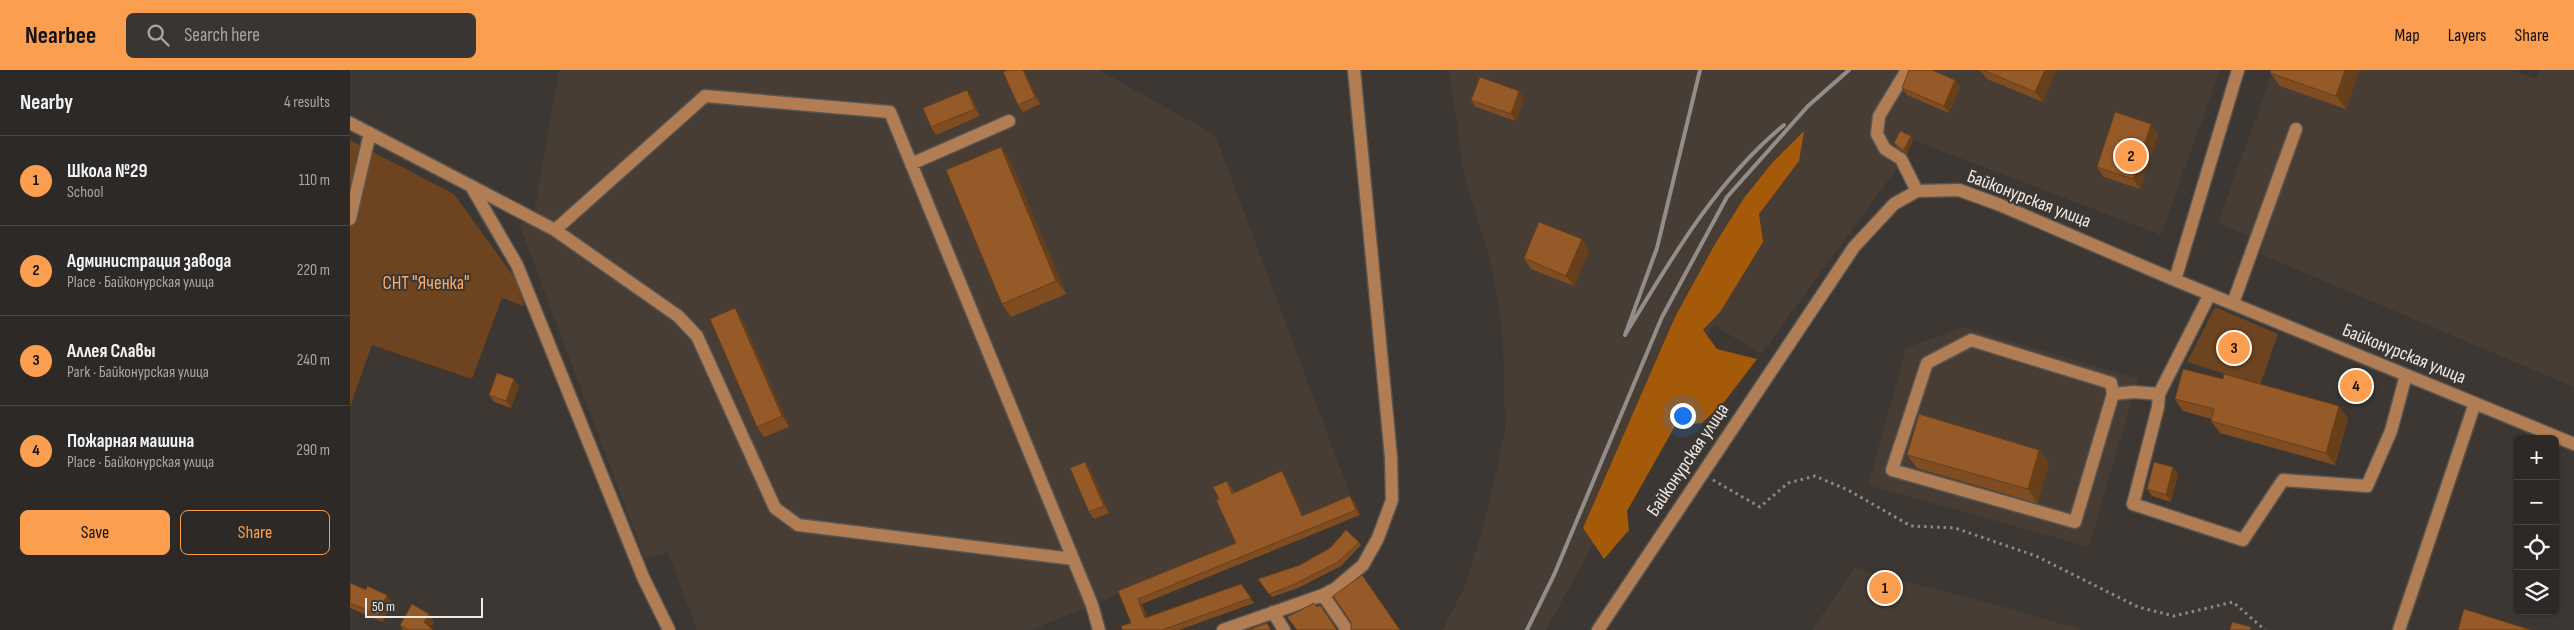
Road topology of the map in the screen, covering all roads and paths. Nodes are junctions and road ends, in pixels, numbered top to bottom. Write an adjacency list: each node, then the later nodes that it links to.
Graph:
1 (1354, 70): 23 (street)
2 (1907, 70): 10 (street)
3 (2238, 70): 13 (street)
4 (1009, 121): 8 (street)
5 (350, 123): 7 (street)
6 (2296, 128): 15 (street)
7 (370, 133): 9 (street); 11 (street)
8 (911, 164): 12 (street); 22 (street)
9 (471, 186): 12 (street); 25 (street)
10 (1917, 191): 13 (street, Байконурская улица); 21 (street, Байконурская улица)
11 (350, 219)
12 (555, 230): 22 (street)
13 (2174, 280): 14 (street, Байконурская улица)
14 (2210, 294): 15 (street, Байконурская улица); 18 (street)
15 (2233, 303): 16 (street, Байконурская улица)
16 (2406, 375): 18 (street); 19 (street, Байконурская улица)
17 (2113, 394): 17 (street); 18 (street)
18 (2159, 394)
19 (2474, 403): 20 (street, Байконурская улица); 32 (street)
20 (2574, 444)
21 (1702, 474): 30 (street, Байконурская улица); 31 (path)
22 (1073, 559): 26 (street)
23 (1323, 595): 24 (street); 29 (street)
24 (1272, 612): 27 (street); 28 (street)
25 (669, 630)
26 (1099, 630)
27 (1223, 630)
28 (1284, 630)
29 (1347, 630)
30 (1598, 630)
31 (2265, 630)
32 (2399, 630)

